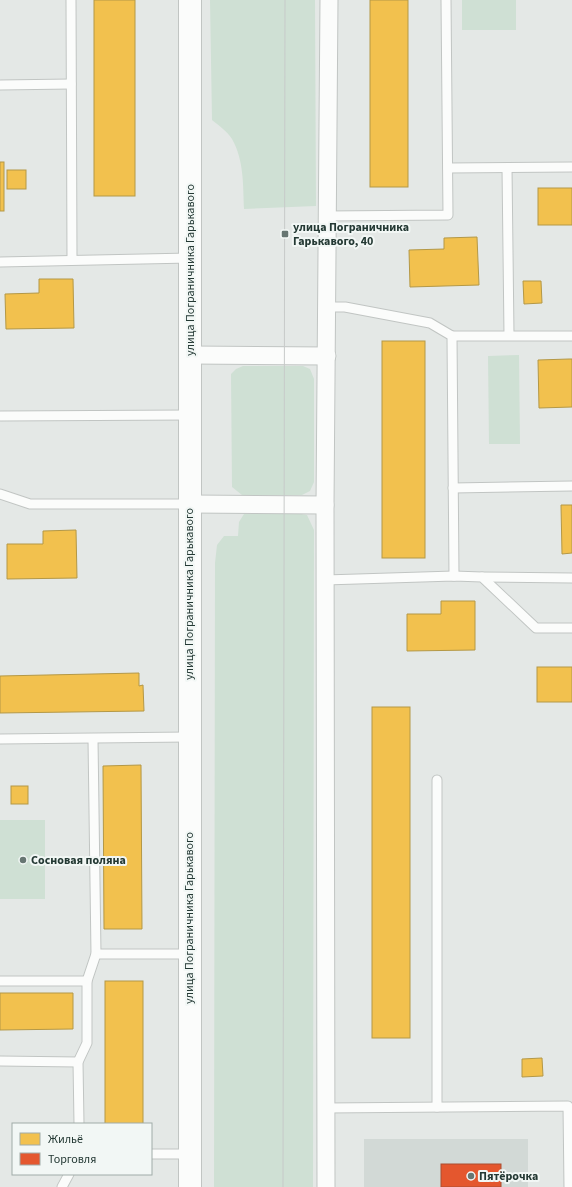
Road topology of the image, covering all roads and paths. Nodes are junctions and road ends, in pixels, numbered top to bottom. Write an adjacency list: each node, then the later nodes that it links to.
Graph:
1 (71, 0): 5 (lane)
2 (190, 0): 11 (street, улица Пограничника Гарькавого)
3 (329, 0): 10 (street)
4 (446, 0): 8 (lane)
5 (71, 84): 6 (lane); 12 (lane)
6 (0, 85)
7 (572, 167): 9 (lane)
8 (448, 168): 9 (lane); 10 (lane)
9 (507, 168): 15 (lane)
10 (326, 216): 14 (street)
11 (190, 258): 12 (lane); 18 (street, улица Пограничника Гарькавого)
12 (72, 260): 13 (lane)
13 (0, 262)
14 (326, 307): 16 (lane); 19 (street)
15 (509, 335): 16 (lane); 17 (lane)
16 (452, 336): 23 (lane)
17 (572, 336)
18 (190, 355): 19 (street); 20 (street, улица Пограничника Гарькавого)
19 (326, 356): 26 (street)
20 (190, 415): 21 (lane); 25 (street, улица Пограничника Гарькавого)
21 (0, 416)
22 (572, 486): 23 (lane)
23 (453, 488): 27 (lane)
24 (0, 494): 25 (lane)
25 (190, 504): 26 (street); 32 (street, улица Пограничника Гарькавого)
26 (325, 504): 30 (street)
27 (454, 576): 28 (lane); 30 (lane)
28 (482, 577): 29 (lane); 31 (lane)
29 (572, 578)
30 (325, 580): 43 (street)
31 (572, 628)
32 (189, 737): 34 (lane); 37 (street, улица Пограничника Гарькавого)
33 (0, 739): 34 (lane)
34 (93, 739): 36 (lane)
35 (437, 780): 42 (lane)
36 (96, 954): 37 (lane); 39 (lane)
37 (189, 954): 46 (street, улица Пограничника Гарькавого)
38 (0, 981): 39 (lane)
39 (87, 981): 41 (lane)
40 (0, 1061): 41 (lane)
41 (78, 1062): 44 (lane)
42 (438, 1107): 43 (lane); 51 (lane)
43 (326, 1108): 50 (street)
44 (79, 1123)
45 (152, 1154): 46 (lane)
46 (190, 1154): 49 (street, улица Пограничника Гарькавого)
47 (68, 1175): 48 (lane)
48 (62, 1187)
49 (190, 1187)
50 (326, 1187)
51 (568, 1187)

